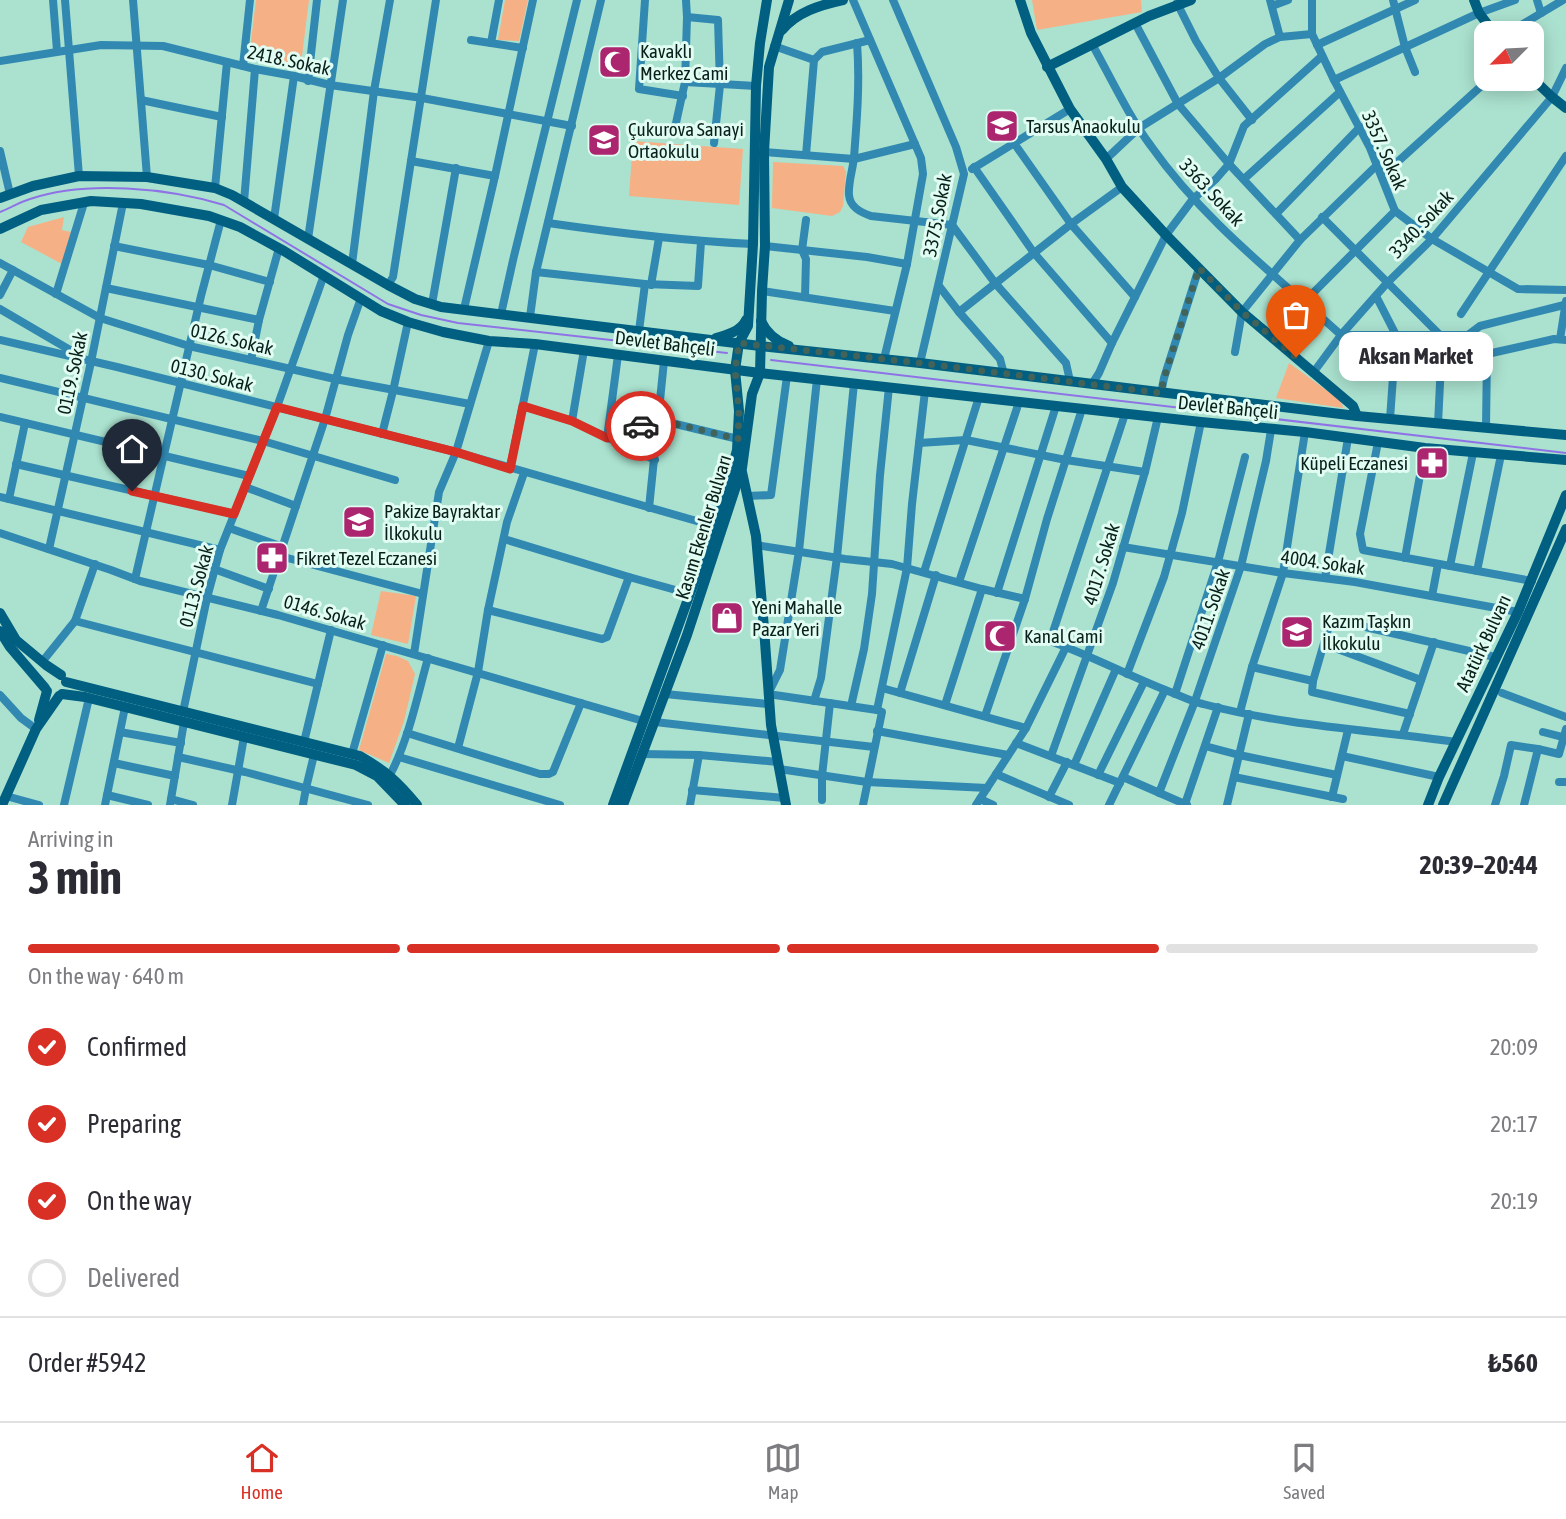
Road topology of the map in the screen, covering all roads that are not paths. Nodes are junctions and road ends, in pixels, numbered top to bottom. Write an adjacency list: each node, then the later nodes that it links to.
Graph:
1 (53, 0): 55 (street)
2 (65, 0): 54 (street)
3 (133, 0): 51 (street)
4 (250, 0): 60 (street)
5 (317, 0): 67 (street)
6 (343, 0): 70 (street)
7 (390, 0): 74 (street)
8 (436, 0): 79 (street)
9 (499, 0): 47 (street)
10 (533, 0): 53 (street)
11 (577, 0): 87 (street)
12 (601, 0): 88 (street)
13 (645, 0): 77 (street)
14 (686, 0): 38 (street)
15 (789, 0): 36 (street, Kasım Ekenler Bulvarı)
16 (803, 0): 32 (street)
17 (843, 0): 32 (street)
18 (853, 0): 45 (street)
19 (893, 0): 106 (street, 3375. Sokak)
20 (1020, 0): 61 (street)
21 (1191, 0): 29 (street)
22 (1288, 0): 31 (street)
23 (1312, 0): 42 (street, 3357. Sokak)
24 (1415, 0): 33 (street)
25 (1474, 0): 34 (street)
26 (1515, 0): 34 (street)
27 (1537, 0): 35 (street)
28 (1563, 0): 35 (street)
29 (1177, 2): 41 (street); 66 (street)
30 (764, 3): 36 (street); 72 (street, Kasım Ekenler Bulvarı)
31 (1271, 3): 43 (street)
32 (822, 5): 37 (street)
33 (1394, 5): 50 (street); 52 (street)
34 (1479, 13): 39 (street); 52 (street)
35 (1541, 13): 40 (street)
36 (785, 14): 37 (street); 46 (street, Kasım Ekenler Bulvarı)
37 (797, 16): 46 (street)
38 (687, 18): 69 (street); 71 (street)
39 (1485, 21)
40 (1528, 21)
41 (1135, 23): 49 (street); 81 (street)
42 (1312, 34): 43 (street); 50 (street, 3357. Sokak)
43 (1280, 37): 66 (street)
44 (471, 40): 47 (street)
45 (870, 40): 48 (street); 94 (street)
46 (776, 41): 57 (street); 96 (street, Kasım Ekenler Bulvarı)
47 (491, 43): 53 (street)
48 (857, 43): 57 (street); 99 (street)
49 (1093, 44): 61 (street); 90 (street, 3363. Sokak)
50 (1317, 45): 56 (street, 3357. Sokak)
51 (137, 46): 54 (street, 2418. Sokak); 59 (street, 2418. Sokak); 80 (street)
52 (1405, 47): 64 (street); 68 (street)
53 (523, 48): 84 (street)
54 (69, 50): 55 (street, 2418. Sokak); 107 (street)
55 (57, 51): 58 (street, 2418. Sokak)
56 (1322, 56): 68 (street, 3357. Sokak); 86 (street)
57 (814, 60): 97 (street)
58 (0, 61)
59 (227, 62): 60 (street, 2418. Sokak); 85 (street)
60 (243, 66): 63 (street, 2418. Sokak)
61 (1047, 67): 83 (street)
62 (1566, 68): 78 (street, 3340. Sokak)
63 (255, 69): 65 (street, 2418. Sokak); 115 (street)
64 (1415, 72)
65 (294, 76): 67 (street, 2418. Sokak); 121 (street)
66 (1219, 78): 81 (street); 86 (street)
67 (308, 80): 70 (street, 2418. Sokak)
68 (1334, 80): 76 (street, 3357. Sokak)
69 (685, 82): 71 (street); 77 (street)
70 (330, 85): 74 (street, 2418. Sokak); 131 (street)
71 (720, 85): 72 (street); 92 (street)
72 (756, 86): 135 (street, Kasım Ekenler Bulvarı)
73 (1544, 89): 78 (street)
74 (374, 91): 79 (street, 2418. Sokak); 142 (street)
75 (1476, 91): 105 (street)
76 (1340, 92): 89 (street, 3357. Sokak); 110 (street)
77 (683, 96): 91 (street)
78 (1552, 97): 82 (street); 132 (street, 3340. Sokak)
79 (422, 98): 84 (street, 2418. Sokak); 101 (street)
80 (142, 100): 85 (street); 109 (street)
81 (1178, 104): 90 (street); 102 (street)
82 (1566, 108)
83 (1070, 109): 93 (street); 100 (street)
84 (509, 114): 87 (street, 2418. Sokak); 108 (street)
85 (222, 117): 112 (street)
86 (1252, 120): 102 (street)
87 (548, 121): 88 (street, 2418. Sokak); 175 (street)
88 (572, 126): 125 (street)
89 (1360, 127): 105 (street, 3357. Sokak); 119 (street)
90 (1139, 128): 100 (street); 114 (street, 3363. Sokak)
91 (674, 132)
92 (714, 143)
93 (1014, 143): 103 (street); 126 (street)
94 (915, 144): 99 (street); 124 (street)
95 (0, 151): 113 (street)
96 (764, 152): 97 (street); 135 (street, Kasım Ekenler Bulvarı)
97 (806, 155): 99 (street)
98 (1566, 156): 147 (street)
99 (854, 159): 124 (street)
100 (1106, 159): 111 (street)
101 (411, 161): 104 (street); 155 (street)
102 (1229, 164): 110 (street); 114 (street)
103 (974, 167): 106 (street); 140 (street)
104 (456, 168): 108 (street); 168 (street)
105 (1379, 170): 118 (street, 3357. Sokak); 120 (street)
106 (964, 174): 127 (street, 3375. Sokak)
107 (79, 176): 109 (street, Devlet Bahçeli); 113 (street, Devlet Bahçeli)
108 (495, 176): 171 (street)
109 (147, 177): 112 (street, Devlet Bahçeli)
110 (1244, 180): 119 (street)
111 (1122, 187): 126 (street); 129 (street)
112 (215, 188): 115 (street, Devlet Bahçeli)
113 (3, 196)
114 (1193, 198): 129 (street); 149 (street, 3363. Sokak)
115 (244, 202): 121 (street, Devlet Bahçeli)
116 (83, 203): 117 (street, Devlet Bahçeli); 128 (street, Devlet Bahçeli); 160 (street)
117 (122, 203): 122 (street, Devlet Bahçeli); 136 (street, 0119. Sokak)
118 (1395, 211): 132 (street, 3357. Sokak); 139 (street)
119 (1276, 214): 133 (street)
120 (1322, 217): 133 (street); 139 (street)
121 (274, 219): 131 (street, Devlet Bahçeli)
122 (221, 220): 137 (street, Devlet Bahçeli); 144 (street)
123 (806, 220): 138 (street)
124 (915, 221): 127 (street); 143 (street)
125 (548, 223): 130 (street); 148 (street)
126 (1070, 224): 140 (street); 165 (street)
127 (952, 225): 152 (street); 156 (street, 3375. Sokak)
128 (0, 229)
129 (1166, 235): 145 (street); 165 (street)
130 (659, 238): 134 (street); 154 (street)
131 (308, 239): 142 (street, Devlet Bahçeli)
132 (1432, 239): 147 (street, 3357. Sokak); 153 (street, 3340. Sokak)
133 (1300, 240): 149 (street)
134 (701, 242): 135 (street); 154 (street)
135 (759, 245): 138 (street); 159 (street, Kasım Ekenler Bulvarı); 176 (street, Kasım Ekenler Bulvarı)
136 (114, 246): 144 (street); 157 (street, 0119. Sokak)
137 (279, 248): 150 (street, Devlet Bahçeli); 151 (street)
138 (802, 250): 143 (street); 163 (street)
139 (1356, 251): 153 (street); 166 (street)
140 (1034, 253): 152 (street); 192 (street)
141 (0, 263): 146 (street, 0126. Sokak)
142 (352, 264): 155 (street, Devlet Bahçeli)
143 (906, 264): 172 (street)
144 (209, 265): 151 (street); 169 (street)
145 (1199, 268): 174 (street); 224 (street)
146 (13, 270): 160 (street, 0126. Sokak); 161 (street)
147 (1490, 271): 158 (street, 3357. Sokak); 177 (street)
148 (536, 272): 154 (street); 178 (street)
149 (1272, 274): 166 (street, 3363. Sokak); 174 (street)
150 (324, 275): 164 (street, Devlet Bahçeli); 207 (street, 0113. Sokak)
151 (270, 282): 180 (street)
152 (995, 283): 173 (street); 217 (street)
153 (1387, 283): 162 (street, 3340. Sokak); 186 (street)
154 (648, 284): 183 (street)
155 (388, 285): 168 (street, Devlet Bahçeli)
156 (939, 286): 173 (street); 205 (street, 3375. Sokak)
157 (106, 288): 169 (street); 179 (street, 0119. Sokak)
158 (1566, 290)
159 (762, 291): 163 (street); 181 (street, Kasım Ekenler Bulvarı)
160 (56, 294): 179 (street, 0126. Sokak)
161 (0, 295)
162 (1376, 296): 184 (street, 3340. Sokak); 185 (street)
163 (804, 297): 172 (street)
164 (361, 298): 182 (street, Devlet Bahçeli); 215 (street)
165 (1135, 298): 192 (street)
166 (1304, 302): 184 (street, 3363. Sokak)
167 (1565, 303): 186 (street); 189 (street)
168 (432, 304): 171 (street, Devlet Bahçeli)
169 (198, 307): 180 (street); 194 (street)
170 (0, 309): 204 (street)
171 (464, 309): 175 (street, Devlet Bahçeli)
172 (895, 311): 201 (street)
173 (959, 312): 212 (street)
174 (1242, 312): 198 (street); 211 (street)
175 (501, 314): 178 (street, Devlet Bahçeli)
176 (748, 314): 187 (street); 191 (street, Kasım Ekenler Bulvarı)
177 (1461, 314)
178 (530, 317): 183 (street, Devlet Bahçeli)
179 (100, 318): 194 (street, 0126. Sokak); 204 (street, 0119. Sokak)
180 (259, 320): 202 (street)
181 (761, 320): 195 (street, Kasım Ekenler Bulvarı); 197 (street)
182 (408, 322): 190 (street, Devlet Bahçeli); 222 (street)
183 (639, 331): 187 (street, Devlet Bahçeli)
184 (1341, 335): 185 (street); 211 (street, 3340. Sokak)
185 (1396, 335): 186 (street); 209 (street)
186 (1440, 335): 206 (street)
187 (708, 339): 191 (street, Devlet Bahçeli)
188 (0, 340): 204 (street, 0130. Sokak)
189 (1563, 340): 199 (street)
190 (489, 341): 193 (street, Devlet Bahçeli); 228 (street)
191 (739, 343): 195 (street, Devlet Bahçeli); 208 (street, Kasım Ekenler Bulvarı)
192 (1112, 343): 220 (street)
193 (535, 344): 196 (street, Devlet Bahçeli); 229 (street)
194 (189, 346): 202 (street, 0126. Sokak); 218 (street)
195 (760, 346): 197 (street, Devlet Bahçeli); 210 (street, Kasım Ekenler Bulvarı)
196 (584, 350): 200 (street, Devlet Bahçeli); 241 (street)
197 (799, 350): 201 (street, Devlet Bahçeli)
198 (1235, 352)
199 (1487, 354): 206 (street); 245 (street)
200 (618, 355): 203 (street, Devlet Bahçeli); 251 (street)
201 (884, 359): 205 (street, Devlet Bahçeli)
202 (251, 360): 207 (street, 0126. Sokak)
203 (664, 361): 208 (street, Devlet Bahçeli); 240 (street)
204 (91, 362): 218 (street, 0130. Sokak); 226 (street, 0119. Sokak)
205 (920, 363): 212 (street, Devlet Bahçeli)
206 (1441, 363): 209 (street); 244 (street)
207 (290, 369): 215 (street, 0126. Sokak); 231 (street, 0113. Sokak)
208 (735, 370): 210 (street, Devlet Bahçeli); 253 (street, Kasım Ekenler Bulvarı)
209 (1394, 370): 239 (street)
210 (760, 373): 213 (street, Devlet Bahçeli); 272 (street, Kasım Ekenler Bulvarı)
211 (1313, 373): 234 (street)
212 (1004, 374): 217 (street, Devlet Bahçeli)
213 (787, 376): 216 (street, Devlet Bahçeli); 282 (street)
214 (0, 377): 226 (street)
215 (335, 379): 222 (street, 0126. Sokak); 238 (street)
216 (817, 379): 219 (street, Devlet Bahçeli); 298 (street)
217 (1070, 381): 220 (street, Devlet Bahçeli)
218 (181, 383): 231 (street, 0130. Sokak); 237 (street)
219 (854, 383): 221 (street, Devlet Bahçeli); 301 (street)
220 (1092, 384): 224 (street, Devlet Bahçeli)
221 (889, 387): 223 (street, Devlet Bahçeli); 303 (street)
222 (393, 391): 228 (street, 0126. Sokak); 248 (street)
223 (925, 391): 225 (street, Devlet Bahçeli); 257 (street)
224 (1161, 393): 234 (street, Devlet Bahçeli)
225 (979, 397): 227 (street, Devlet Bahçeli); 254 (street)
226 (83, 398): 237 (street); 249 (street, 0119. Sokak)
227 (1019, 402): 230 (street, Devlet Bahçeli); 258 (street)
228 (470, 404): 260 (street)
229 (523, 406): 241 (street); 273 (street)
230 (1056, 406): 232 (street, Devlet Bahçeli); 263 (street)
231 (277, 407): 238 (street, 0130. Sokak); 255 (street, 0113. Sokak)
232 (1082, 409): 233 (street, Devlet Bahçeli); 268 (street)
233 (1125, 414): 236 (street, Devlet Bahçeli); 271 (street)
234 (1357, 416): 239 (street, Devlet Bahçeli)
235 (0, 417): 243 (street)
236 (1158, 417): 242 (street, Devlet Bahçeli); 275 (street, 4017. Sokak)
237 (173, 419): 255 (street); 262 (street)
238 (326, 419): 248 (street, 0130. Sokak); 265 (street)
239 (1390, 419): 244 (street, Devlet Bahçeli)
240 (659, 420): 251 (street); 253 (street); 267 (street)
241 (572, 421): 251 (street)
242 (1201, 422): 246 (street, Devlet Bahçeli); 300 (street)
243 (24, 423): 249 (street); 270 (street)
244 (1438, 424): 245 (street, Devlet Bahçeli)
245 (1486, 428): 250 (street, Devlet Bahçeli)
246 (1271, 430): 247 (street, Devlet Bahçeli); 307 (street, 4011. Sokak)
247 (1305, 432): 252 (street, Devlet Bahçeli); 313 (street)
248 (383, 434): 260 (street, 0130. Sokak)
249 (74, 435): 262 (street); 276 (street, 0119. Sokak)
250 (1566, 435)
251 (607, 438): 267 (street)
252 (1349, 438): 256 (street, Devlet Bahçeli); 316 (street)
253 (738, 439): 288 (street, Kasım Ekenler Bulvarı)
254 (966, 440): 257 (street); 258 (street); 312 (street)
255 (263, 441): 265 (street); 277 (street, 0113. Sokak)
256 (1378, 442): 259 (street, Devlet Bahçeli); 302 (street)
257 (919, 443): 309 (street)
258 (1004, 448): 263 (street); 319 (street)
259 (1425, 448): 261 (street, Devlet Bahçeli); 302 (street)
260 (456, 452): 273 (street, 0130. Sokak); 323 (street)
261 (1473, 453): 264 (street, Devlet Bahçeli); 308 (street)
262 (164, 455): 277 (street); 281 (street)
263 (1040, 455): 268 (street); 322 (street)
264 (1501, 455): 269 (street, Devlet Bahçeli); 311 (street)
265 (313, 456): 278 (street); 284 (street)
266 (1245, 457): 304 (street)
267 (655, 460): 285 (street)
268 (1066, 460): 271 (street); 327 (street)
269 (1566, 460)
270 (16, 464): 276 (street); 283 (street)
271 (1107, 466): 275 (street); 338 (street)
272 (742, 468): 282 (street); 358 (street, Kasım Ekenler Bulvarı)
273 (510, 469): 274 (street, 0130. Sokak)
274 (524, 472): 285 (street, 0130. Sokak); 293 (street)
275 (1145, 472): 295 (street, 4017. Sokak)
276 (66, 475): 281 (street); 286 (street, 0119. Sokak)
277 (249, 476): 279 (street, 0113. Sokak)
278 (395, 480)
279 (245, 487): 284 (street); 287 (street, 0113. Sokak)
280 (1566, 495): 318 (street, Atatürk Bulvarı)
281 (155, 496): 287 (street); 291 (street)
282 (747, 496): 294 (street)
283 (5, 498): 286 (street)
284 (296, 506): 299 (street)
285 (649, 508): 288 (street, 0130. Sokak)
286 (58, 510): 291 (street); 296 (street, 0119. Sokak)
287 (234, 514): 289 (street, 0113. Sokak)
288 (714, 526): 324 (street, Kasım Ekenler Bulvarı)
289 (229, 528): 297 (street, 0113. Sokak); 299 (street)
290 (1566, 530): 460 (street, Atatürk Bulvarı)
291 (146, 531): 297 (street); 317 (street)
292 (0, 533): 296 (street, 0146. Sokak)
293 (504, 539): 315 (street); 328 (street)
294 (756, 545): 298 (street); 364 (street)
295 (1123, 547): 300 (street, 4004. Sokak); 341 (street, 4017. Sokak)
296 (49, 549): 306 (street, 0146. Sokak)
297 (220, 551): 310 (street, 0113. Sokak)
298 (799, 551): 301 (street); 364 (street)
299 (281, 552): 320 (street); 323 (street)
300 (1171, 554): 304 (street, 4004. Sokak); 348 (street)
301 (837, 558): 303 (street); 365 (street)
302 (1405, 558): 305 (street)
303 (874, 562): 309 (street); 370 (street)
304 (1218, 562): 307 (street, 4004. Sokak); 360 (street)
305 (1438, 564): 308 (street); 325 (street)
306 (95, 565): 317 (street, 0146. Sokak); 332 (street)
307 (1241, 566): 313 (street, 4004. Sokak); 366 (street, 4011. Sokak)
308 (1450, 566): 311 (street)
309 (907, 568): 312 (street); 354 (street)
310 (214, 569): 320 (street); 326 (street, 0113. Sokak)
311 (1478, 571): 318 (street)
312 (924, 572): 314 (street)
313 (1283, 573): 316 (street, 4004. Sokak); 345 (street)
314 (936, 575): 319 (street); 359 (street)
315 (629, 577): 324 (street); 328 (street)
316 (1325, 578): 325 (street, 4004. Sokak)
317 (135, 579): 326 (street, 0146. Sokak)
318 (1532, 581): 330 (street, Atatürk Bulvarı)
319 (959, 582): 321 (street)
320 (269, 589): 329 (street)
321 (982, 589): 322 (street); 369 (street)
322 (997, 593): 327 (street)
323 (423, 594): 340 (street)
324 (690, 594): 380 (street, Kasım Ekenler Bulvarı)
325 (1432, 596): 330 (street, 4004. Sokak)
326 (206, 598): 329 (street, 0146. Sokak); 339 (street, 0113. Sokak)
327 (1025, 599): 377 (street)
328 (488, 610): 347 (street)
329 (261, 611): 333 (street, 0146. Sokak)
330 (1518, 612): 342 (street, Atatürk Bulvarı)
331 (0, 613): 344 (street)
332 (75, 621): 339 (street); 344 (street)
333 (331, 630): 337 (street, 0146. Sokak); 353 (street)
334 (0, 631): 355 (street)
335 (1434, 642): 336 (street); 342 (street); 350 (street)
336 (1324, 644): 350 (street); 351 (street)
337 (383, 645): 340 (street, 0146. Sokak); 401 (street)
338 (1066, 647): 341 (street); 381 (street)
339 (196, 652): 353 (street); 378 (street, 0113. Sokak)
340 (414, 654): 343 (street, 0146. Sokak)
341 (1088, 656): 346 (street); 408 (street, 4017. Sokak)
342 (1496, 657): 393 (street, Atatürk Bulvarı)
343 (428, 658): 347 (street, 0146. Sokak); 387 (street)
344 (42, 662): 349 (street)
345 (1252, 667): 351 (street); 374 (street)
346 (1116, 669): 348 (street); 412 (street)
347 (478, 672): 367 (street, 0146. Sokak); 399 (street)
348 (1127, 674): 352 (street)
349 (63, 679): 355 (street); 362 (street); 378 (street)
350 (1421, 680): 376 (street)
351 (1313, 681): 376 (street)
352 (1144, 682): 356 (street); 417 (street)
353 (318, 684): 394 (street)
354 (882, 688): 359 (street); 373 (street)
355 (46, 690): 362 (street); 382 (street)
356 (1165, 690): 360 (street); 423 (street)
357 (1502, 693): 379 (street)
358 (665, 694): 364 (street); 380 (street, Kasım Ekenler Bulvarı)
359 (900, 694): 369 (street)
360 (1175, 694): 366 (street)
361 (0, 695): 382 (street)
362 (60, 695): 363 (street); 382 (street)
363 (89, 698): 371 (street); 441 (street)
364 (768, 699): 365 (street); 388 (street)
365 (814, 701): 368 (street)
366 (1195, 701): 372 (street); 428 (street, 4011. Sokak)
367 (581, 703): 380 (street, 0146. Sokak); 399 (street)
368 (830, 703): 370 (street); 392 (street)
369 (945, 705): 377 (street)
370 (851, 706): 373 (street)
371 (125, 707): 378 (street); 385 (street)
372 (1218, 708): 374 (street); 397 (street)
373 (877, 710): 384 (street)
374 (1240, 712): 375 (street)
375 (1249, 714): 383 (street); 406 (street)
376 (1410, 714): 389 (street)
377 (985, 716): 381 (street)
378 (184, 717): 391 (street); 394 (street); 395 (street, 0113. Sokak)
379 (1566, 717)
380 (649, 721): 388 (street, 0146. Sokak); 402 (street, Kasım Ekenler Bulvarı); 451 (street, Kasım Ekenler Bulvarı)
381 (1026, 728): 396 (street)
382 (36, 729): 433 (street)
383 (1348, 730): 389 (street); 407 (street)
384 (877, 731): 398 (street); 405 (street)
385 (120, 732): 395 (street); 411 (street)
386 (1544, 732): 390 (street)
387 (407, 733): 399 (street); 410 (street)
388 (772, 734): 392 (street, 0146. Sokak); 413 (street)
389 (1403, 734): 393 (street)
390 (1565, 735): 400 (street)
391 (244, 737): 403 (street); 414 (street)
392 (826, 741): 398 (street, 0146. Sokak); 420 (street)
393 (1456, 741): 422 (street, Atatürk Bulvarı)
394 (304, 742): 401 (street)
395 (181, 743): 409 (street, 0113. Sokak)
396 (1016, 743): 405 (street); 408 (street)
397 (1205, 746): 406 (street); 439 (street)
398 (874, 747): 424 (street)
399 (458, 748)
400 (1538, 748): 461 (street); 462 (street)
401 (352, 754): 416 (street)
402 (642, 754): 404 (street); 452 (street, Kasım Ekenler Bulvarı)
403 (314, 755): 425 (street); 448 (street)
404 (699, 755): 413 (street); 427 (street)
405 (1008, 755): 415 (street)
406 (1239, 755): 418 (street); 421 (street)
407 (1342, 755): 418 (street); 422 (street)
408 (1051, 756): 412 (street)
409 (178, 757): 414 (street); 419 (street, 0113. Sokak)
410 (399, 757): 416 (street); 450 (street)
411 (114, 763): 419 (street); 429 (street)
412 (1070, 764): 417 (street); 430 (street)
413 (778, 766): 420 (street); 436 (street)
414 (237, 770): 425 (street); 445 (street)
415 (996, 774): 426 (street); 430 (street)
416 (390, 775): 449 (street)
417 (1098, 775): 423 (street)
418 (1337, 775): 431 (street)
419 (175, 776): 435 (street, 0113. Sokak)
420 (821, 776): 424 (street); 434 (street)
421 (1234, 777): 431 (street); 458 (street)
422 (1439, 777): 459 (street, Atatürk Bulvarı)
423 (1121, 780): 428 (street); 457 (street)
424 (867, 782): 426 (street); 454 (street)
425 (306, 788): 446 (street); 447 (street)
426 (987, 788): 437 (street)
427 (692, 790): 436 (street); 453 (street)
428 (1158, 793): 438 (street)
429 (107, 795): 442 (street); 443 (street)
430 (1049, 797): 456 (street)
431 (1332, 797): 432 (street)
432 (1343, 799)
433 (4, 800): 440 (street)
434 (822, 800)
435 (170, 802): 444 (street)
436 (785, 802)
437 (978, 802): 455 (street)
438 (1171, 802): 439 (street)
439 (1187, 804)
440 (39, 805)
441 (64, 805)
442 (105, 805)
443 (148, 805)
444 (193, 805)
445 (232, 805)
446 (303, 805)
447 (368, 805)
448 (405, 805)
449 (417, 805)
450 (560, 805)
451 (613, 805)
452 (623, 805)
453 (690, 805)
454 (863, 805)
455 (993, 805)
456 (1069, 805)
457 (1109, 805)
458 (1227, 805)
459 (1428, 805)
460 (1443, 805)
461 (1495, 805)
462 (1524, 805)

